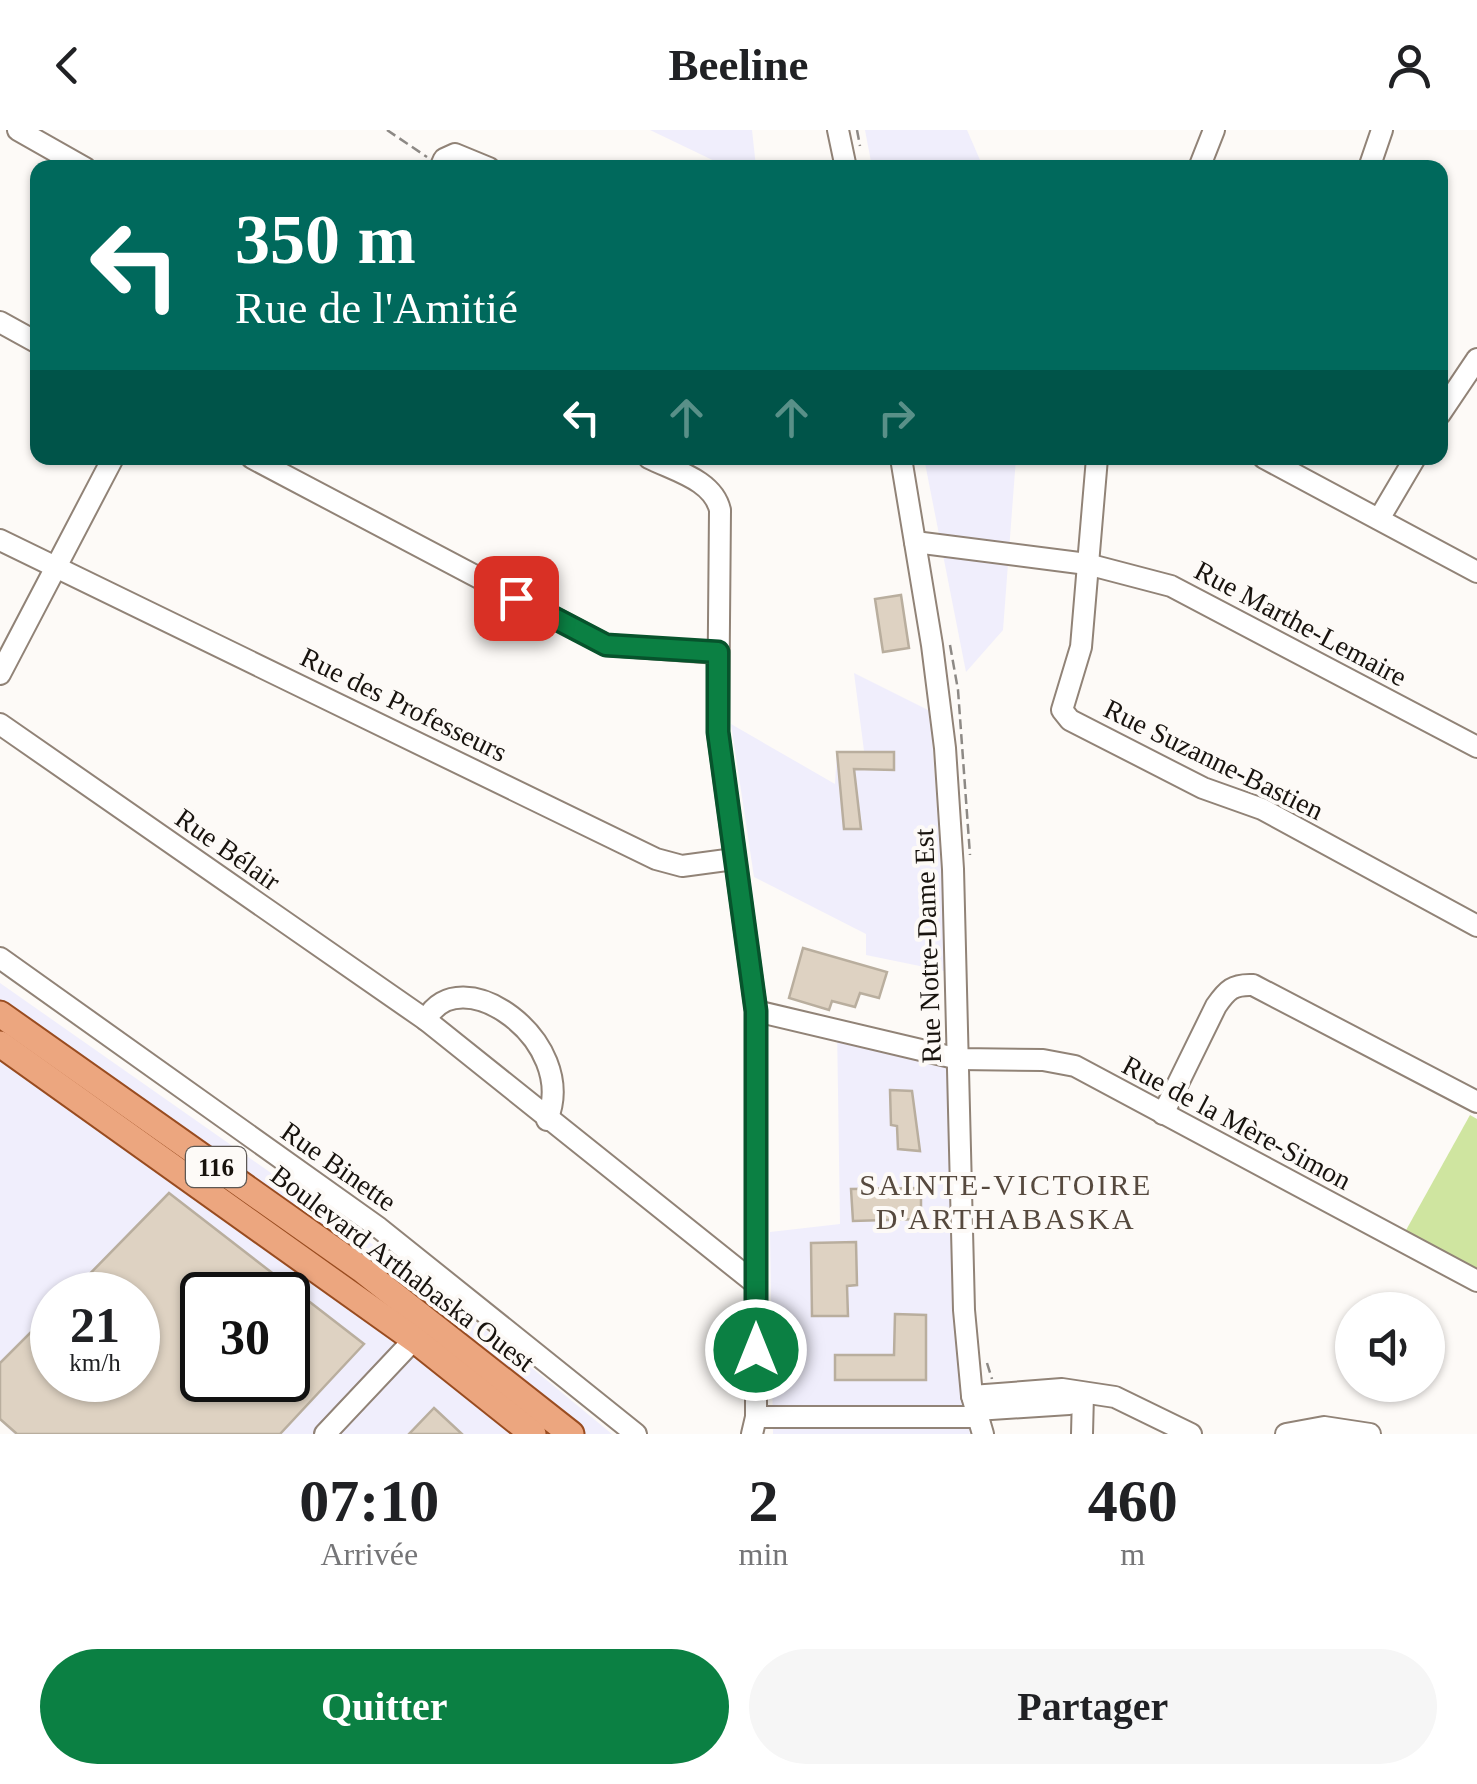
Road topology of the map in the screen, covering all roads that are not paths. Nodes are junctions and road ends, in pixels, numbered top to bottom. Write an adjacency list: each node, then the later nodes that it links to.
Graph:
1 (838, 130): 8 (street)
2 (1214, 130): 9 (street)
3 (1382, 130): 10 (street)
4 (30, 133): 5 (street)
5 (73, 160)
6 (444, 160): 7 (street)
7 (470, 160)
8 (844, 160)
9 (1203, 160)
10 (1372, 160)
11 (0, 322): 12 (street)
12 (30, 338)
13 (1477, 358): 14 (street)
14 (1448, 402)
15 (109, 465): 26 (street)
16 (265, 465): 28 (street)
17 (663, 465): 28 (street)
18 (902, 465): 24 (street, Rue Notre-Dame Est)
19 (1096, 465): 25 (street, Rue Suzanne-Bastien)
20 (1277, 465): 22 (street)
21 (1411, 465): 22 (street)
22 (1379, 519): 27 (street)
23 (0, 540): 26 (street, Rue des Professeurs)
24 (916, 542): 25 (street, Rue Marthe-Lemaire); 39 (street, Rue Notre-Dame Est)
25 (1086, 564): 31 (street, Rue Marthe-Lemaire); 33 (street, Rue Suzanne-Bastien)
26 (56, 568): 29 (street); 32 (street, Rue des Professeurs)
27 (1477, 572)
28 (718, 652): 32 (street)
29 (0, 674)
30 (0, 724): 37 (street, Rue Bélair)
31 (1477, 747)
32 (734, 859): 35 (street)
33 (1477, 926)
34 (0, 958): 52 (street, Rue Binette)
35 (756, 1011): 39 (street, Rue de la Mère-Simon); 44 (street)
36 (0, 1014): 45 (main road, Boulevard Arthabaska Ouest / 116)
37 (426, 1020): 42 (street, Rue Bélair); 42 (street)
38 (0, 1044): 45 (main road, Boulevard Arthabaska Ouest / 116)
39 (959, 1059): 41 (street, Rue de la Mère-Simon); 47 (street, Rue Notre-Dame Est)
40 (1477, 1102): 41 (street)
41 (1163, 1114): 43 (street, Rue de la Mère-Simon)
42 (547, 1120): 44 (street, Rue Bélair)
43 (1477, 1282)
44 (756, 1284): 48 (street)
45 (423, 1330): 49 (street); 50 (main road, Boulevard Arthabaska Ouest / 116); 51 (main road, Boulevard Arthabaska Ouest / 116)
46 (1083, 1394): 47 (street); 53 (street); 54 (street)
47 (977, 1414): 48 (street)
48 (754, 1426)
49 (326, 1434)
50 (533, 1434)
51 (571, 1434)
52 (636, 1434)
53 (1082, 1434)
54 (1191, 1434)
55 (1286, 1434): 56 (street)
56 (1370, 1434)

